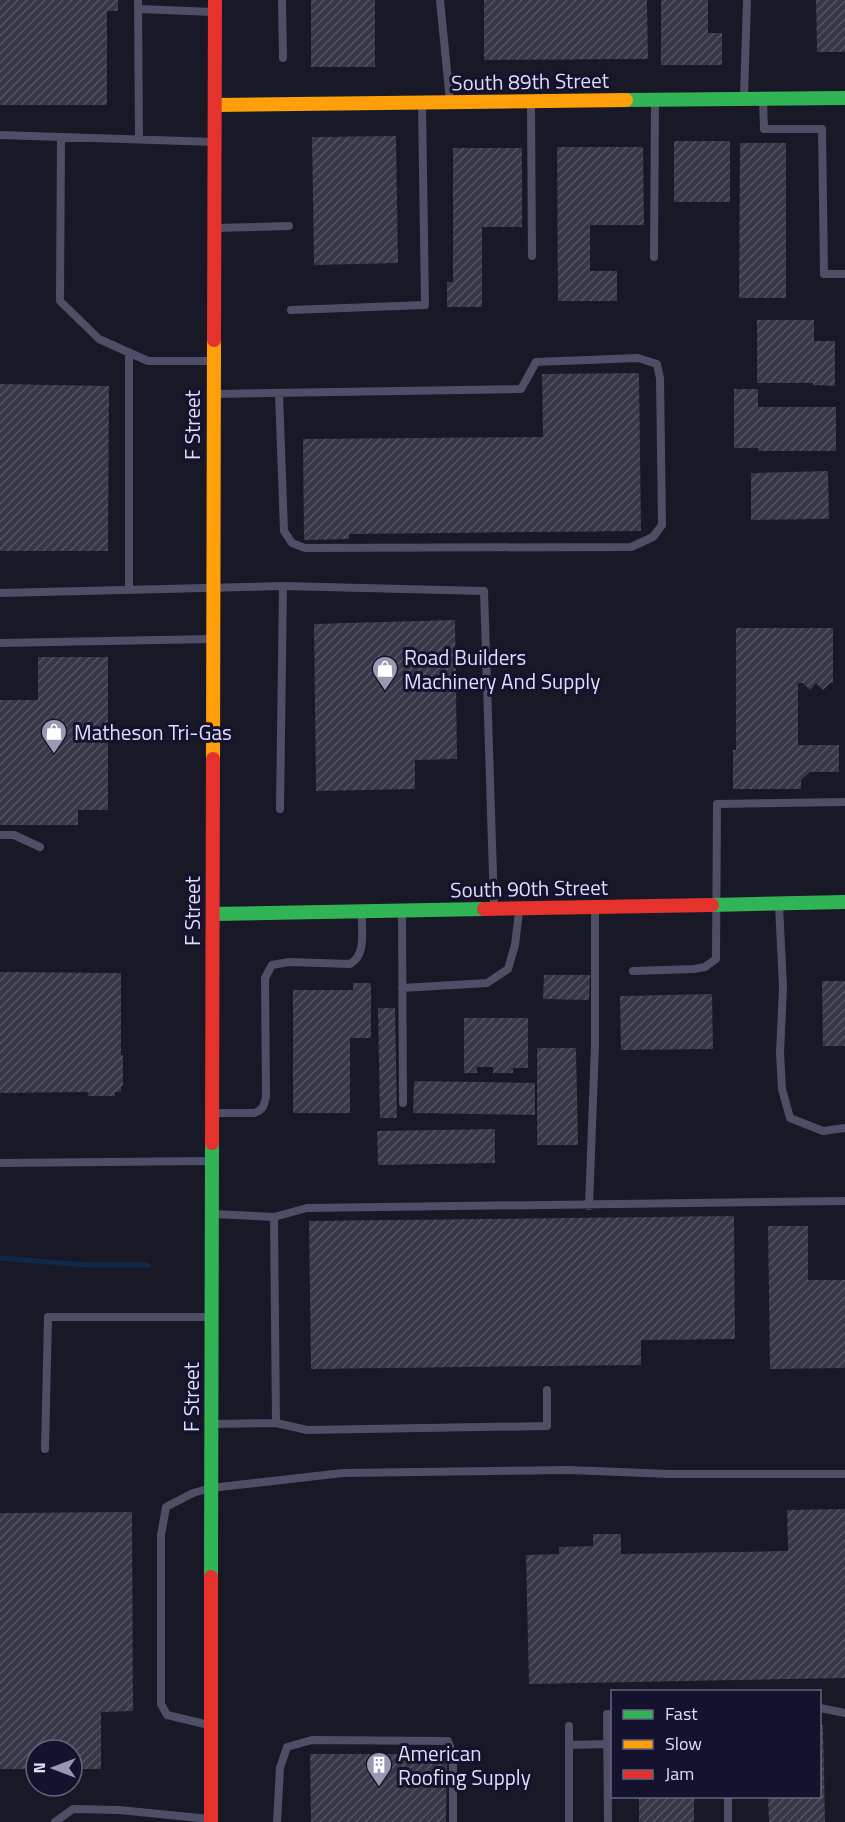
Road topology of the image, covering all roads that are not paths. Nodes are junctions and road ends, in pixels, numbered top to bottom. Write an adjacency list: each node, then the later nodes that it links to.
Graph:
1 (282, 0): 6 (lane)
2 (440, 0): 13 (lane)
3 (747, 0): 7 (lane)
4 (138, 4): 5 (lane); 17 (lane)
5 (215, 6): 14 (street, F Street)
6 (283, 58)
7 (744, 98): 8 (street, South 89th Street); 10 (street, South 89th Street)
8 (763, 98): 9 (street, South 89th Street); 23 (lane)
9 (845, 98)
10 (655, 100): 11 (street, South 89th Street); 22 (lane)
11 (531, 102): 13 (street, South 89th Street); 21 (lane)
12 (422, 103): 13 (street, South 89th Street); 14 (street, South 89th Street); 24 (lane)
13 (450, 103)
14 (216, 105): 18 (street, F Street)
15 (0, 135): 16 (lane)
16 (62, 137): 17 (lane); 25 (lane)
17 (139, 139): 18 (lane)
18 (215, 142): 20 (street, F Street)
19 (289, 226): 20 (lane)
20 (214, 228): 26 (street, F Street)
21 (532, 256)
22 (654, 257)
23 (845, 274)
24 (291, 310)
25 (129, 352): 26 (lane); 31 (lane)
26 (213, 361): 28 (street, F Street)
27 (279, 393): 27 (lane); 28 (lane)
28 (213, 394): 30 (street, F Street)
29 (283, 586): 30 (lane); 36 (lane); 44 (lane)
30 (212, 588): 31 (lane); 33 (street, F Street)
31 (129, 590): 32 (lane)
32 (0, 593)
33 (213, 639): 34 (lane); 47 (street, F Street)
34 (0, 643)
35 (845, 802): 41 (lane)
36 (280, 809)
37 (0, 835): 38 (lane)
38 (40, 847)
39 (845, 902): 40 (street, South 90th Street)
40 (779, 904): 41 (street, South 90th Street); 52 (lane)
41 (717, 906): 42 (street, South 90th Street); 48 (lane)
42 (595, 908): 43 (street, South 90th Street); 56 (lane)
43 (519, 909): 44 (street, South 90th Street); 49 (lane)
44 (495, 910): 45 (street, South 90th Street)
45 (402, 911): 46 (street, South 90th Street); 49 (lane)
46 (362, 912): 47 (street, South 90th Street); 51 (lane)
47 (213, 914): 51 (street, F Street)
48 (633, 971)
49 (402, 988): 50 (lane)
50 (403, 1103)
51 (212, 1113): 53 (street, F Street)
52 (845, 1128)
53 (212, 1161): 54 (lane); 57 (street, F Street)
54 (0, 1163)
55 (845, 1201): 56 (lane)
56 (589, 1206): 58 (lane)
57 (212, 1214): 58 (lane); 59 (street, F Street)
58 (274, 1217): 61 (lane)
59 (212, 1317): 62 (street, F Street); 63 (lane)
60 (547, 1390): 61 (lane)
61 (276, 1423): 62 (lane)
62 (212, 1424): 65 (street, F Street)
63 (45, 1449)
64 (845, 1474): 65 (lane)
65 (211, 1488): 69 (street, F Street); 69 (lane)
66 (821, 1708): 67 (lane)
67 (845, 1713)
68 (611, 1714): 71 (lane)
69 (211, 1725): 74 (street, F Street)
70 (569, 1726): 72 (lane)
71 (607, 1744): 72 (lane); 79 (lane)
72 (568, 1745): 78 (lane)
73 (728, 1798): 80 (lane)
74 (211, 1821): 75 (lane)
75 (55, 1822)
76 (277, 1822): 77 (lane)
77 (453, 1822)
78 (568, 1822)
79 (608, 1822)
80 (728, 1822)

